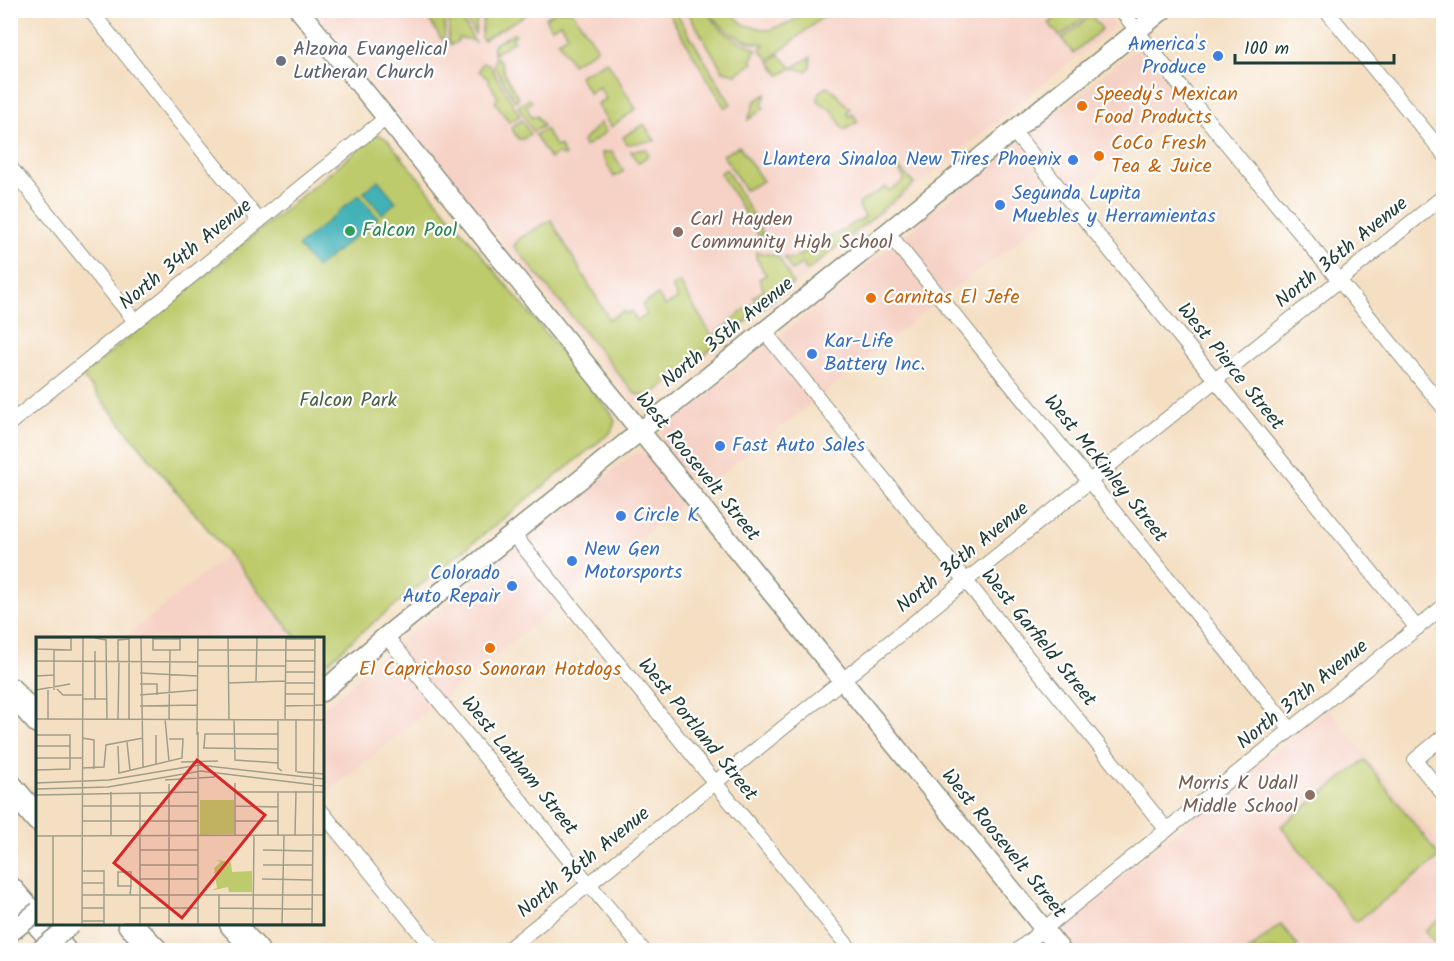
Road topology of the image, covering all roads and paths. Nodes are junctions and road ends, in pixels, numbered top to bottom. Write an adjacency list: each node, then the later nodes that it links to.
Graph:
1 (90, 10): 12 (street)
2 (299, 10): 7 (street, West Roosevelt Street)
3 (1120, 10): 6 (street)
4 (1163, 10): 6 (street, North 35th Avenue)
5 (1326, 10): 9 (street)
6 (1137, 32): 8 (street, North 35th Avenue); 14 (street)
7 (386, 118): 12 (street, North 34th Avenue); 20 (street, West Roosevelt Street)
8 (1013, 131): 13 (street, North 35th Avenue); 17 (street, West Pierce Street)
9 (1443, 154)
10 (10, 166): 15 (street)
11 (1443, 196): 14 (street, North 36th Avenue)
12 (259, 221): 15 (street, North 34th Avenue)
13 (888, 232): 16 (street, North 35th Avenue); 21 (street, West McKinley Street)
14 (1339, 280): 17 (street, North 36th Avenue); 18 (street)
15 (135, 321): 19 (street, North 34th Avenue)
16 (764, 331): 20 (street, North 35th Avenue); 23 (street, West Garfield Street)
17 (1215, 380): 21 (street, North 36th Avenue); 25 (street, West Pierce Street)
18 (1443, 408)
19 (11, 422)
20 (640, 432): 22 (street, North 35th Avenue); 27 (street, West Roosevelt Street)
21 (1090, 481): 23 (street, North 36th Avenue); 31 (street, West McKinley Street)
22 (513, 534): 26 (street, North 35th Avenue); 33 (street, West Portland Street)
23 (966, 581): 27 (street, North 36th Avenue); 38 (street, West Garfield Street)
24 (1443, 606): 25 (street, North 37th Avenue)
25 (1417, 628): 31 (street, North 37th Avenue)
26 (386, 636): 29 (street, North 35th Avenue); 39 (street, West Latham Street)
27 (841, 681): 33 (street, North 36th Avenue); 47 (street, West Roosevelt Street)
28 (10, 690): 30 (highway)
29 (324, 690)
30 (36, 720)
31 (1291, 730): 38 (street, North 37th Avenue)
32 (1443, 736): 35 (street)
33 (715, 783): 39 (street, North 36th Avenue); 56 (street, West Portland Street)
34 (10, 786): 37 (highway)
35 (1443, 795)
36 (324, 814): 53 (street)
37 (36, 817)
38 (1167, 830): 47 (street, North 37th Avenue)
39 (590, 884): 54 (street, North 36th Avenue); 55 (street, West Latham Street)
40 (10, 889): 42 (highway)
41 (36, 913): 48 (street, bridge)
42 (36, 920)
43 (41, 925): 50 (highway)
44 (71, 925): 49 (street, bridge)
45 (131, 925): 51 (highway)
46 (233, 925): 52 (highway)
47 (1044, 929): 57 (street, North 37th Avenue); 58 (street, West Roosevelt Street)
48 (10, 933)
49 (40, 951)
50 (63, 951)
51 (156, 951)
52 (256, 951)
53 (434, 951)
54 (507, 951)
55 (643, 951)
56 (851, 951)
57 (1018, 951)
58 (1061, 951)

